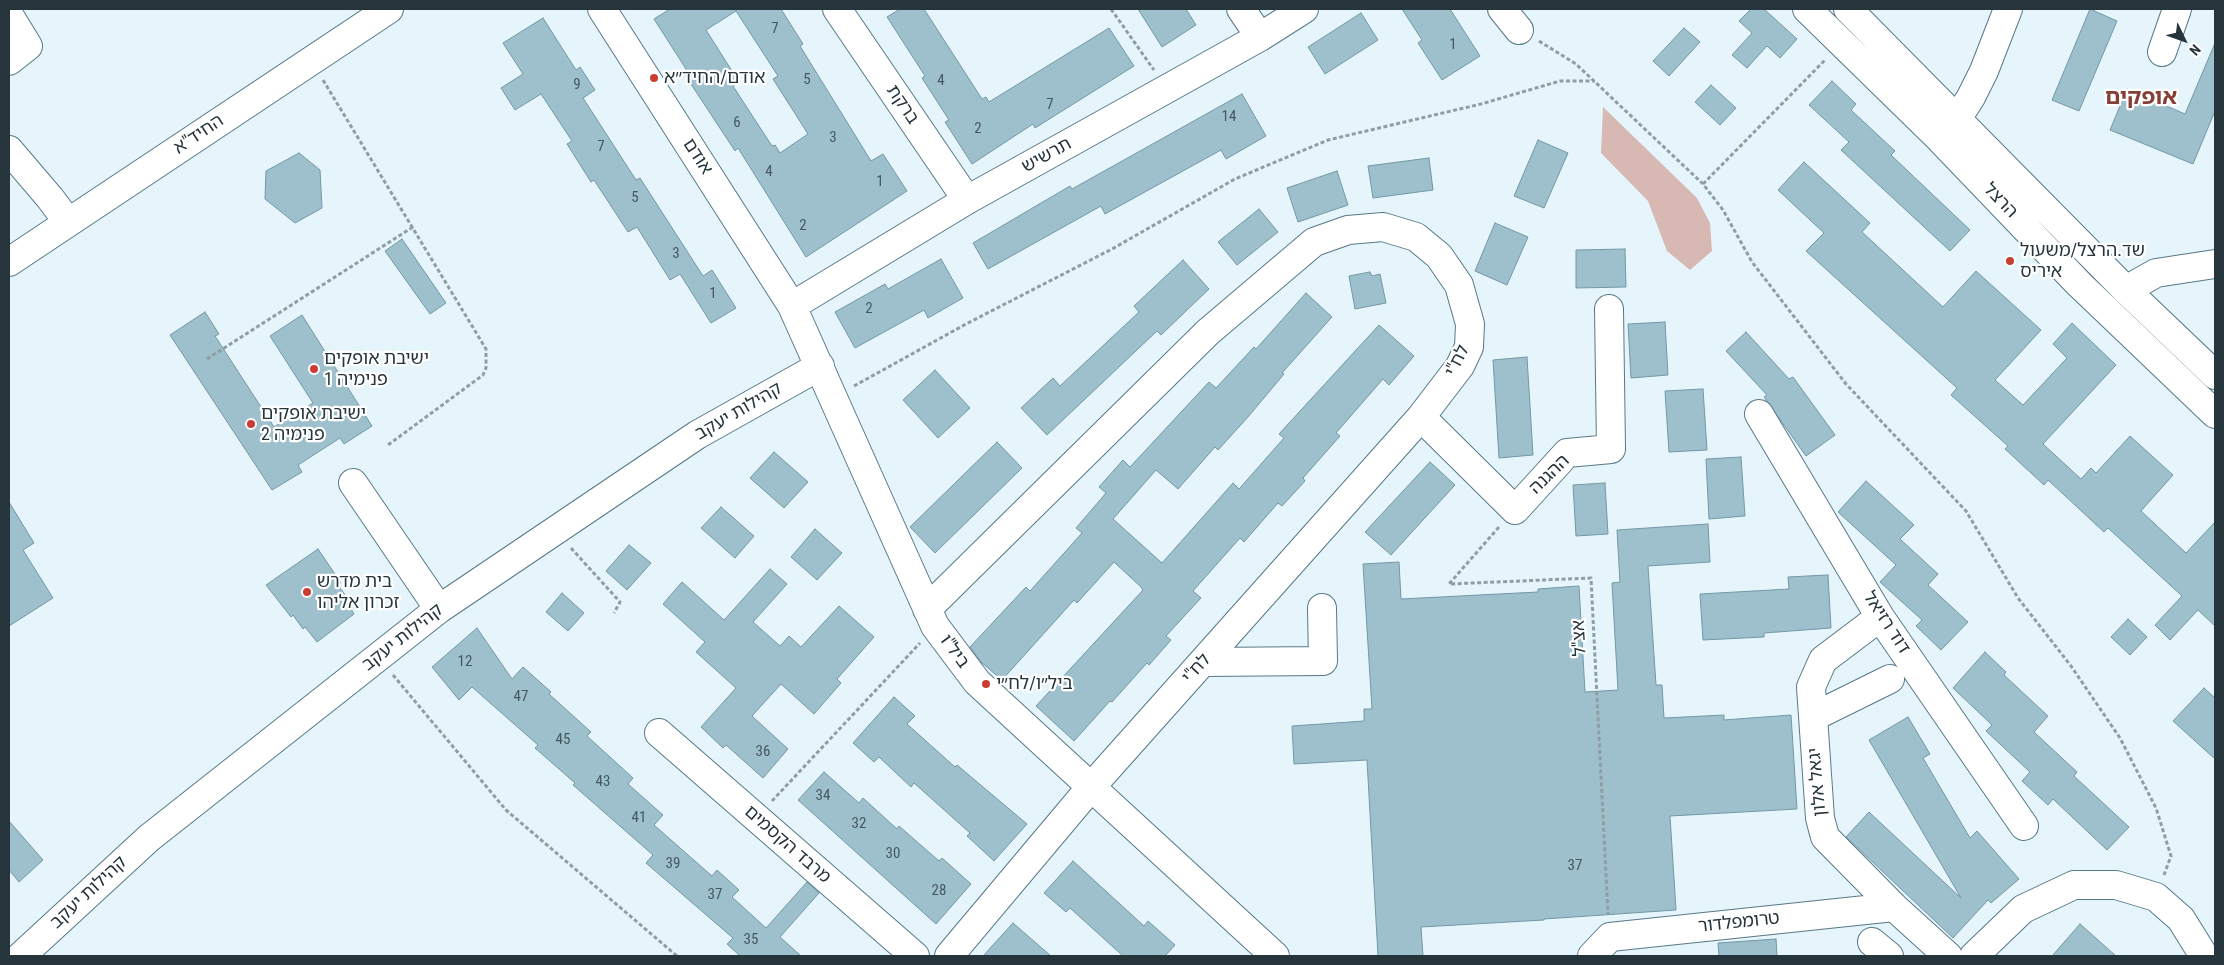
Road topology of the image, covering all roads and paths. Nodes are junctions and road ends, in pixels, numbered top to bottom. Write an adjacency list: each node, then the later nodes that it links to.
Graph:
1 (389, 9): 18 (street, החיד"א)
2 (602, 9): 30 (street, אודם)
3 (837, 9): 24 (street, ברקת)
4 (1111, 9): 20 (path)
5 (1241, 9): 14 (street)
6 (1304, 9): 14 (street, תרשיש)
7 (1502, 9): 13 (street)
8 (1807, 9): 15 (street, הרצל)
9 (1848, 9): 21 (street, הרצל)
10 (2008, 9): 21 (street)
11 (2177, 9): 16 (street)
12 (9, 15): 17 (street)
13 (1519, 30): 19 (path)
14 (1260, 37): 20 (street, תרשיש)
15 (1841, 43): 21 (street, הרצל); 23 (path)
16 (2162, 52)
17 (19, 54)
18 (312, 60): 25 (street, החיד"א); 26 (path)
19 (1595, 81): 23 (path); 35 (path)
20 (1167, 89): 24 (street, תרשיש)
21 (1948, 128): 29 (street, הרצל); 37 (street, הרצל)
22 (9, 150): 25 (street)
23 (1703, 184): 56 (path)
24 (968, 200): 30 (street, תרשיש)
25 (68, 222): 27 (street, החיד"א)
26 (413, 227): 32 (path); 39 (path)
27 (9, 262)
28 (2215, 264): 29 (street)
29 (2126, 290): 34 (street, הרצל)
30 (792, 306): 33 (street, ביל"ו)
31 (1609, 309): 41 (street, ההגנה)
32 (207, 359)
33 (820, 366): 35 (street, ביל"ו); 42 (street, קהילות יעקב)
34 (2215, 375)
35 (834, 397): 47 (street, ביל"ו)
36 (1759, 414): 46 (street, דוד רזיאל)
37 (2215, 414)
38 (1421, 417): 41 (street, ההגנה); 47 (street, לח"י); 49 (street, לח"י)
39 (388, 445)
40 (353, 483): 44 (street)
41 (1515, 510): 58 (path, אצ"ל)
42 (556, 530): 44 (street, קהילות יעקב); 45 (path)
43 (1322, 608): 49 (street)
44 (439, 609): 48 (street, קהילות יעקב)
45 (614, 613)
46 (1880, 617): 51 (street, יגאל אלון); 55 (street, דוד רזיאל)
47 (931, 618): 53 (street, ביל"ו); 54 (path)
48 (378, 657): 59 (street, קהילות יעקב); 60 (path)
49 (1203, 662): 53 (street, לח"י)
50 (1890, 679): 51 (street)
51 (1813, 717): 57 (street, יגאל אלון)
52 (659, 733): 54 (street, מרבד הקסמים)
53 (1091, 787): 62 (street, לח"י); 63 (street, ביל"ו)
54 (756, 818): 61 (street, מרבד הקסמים)
55 (2024, 826)
56 (2156, 897): 65 (street); 66 (street)
57 (1894, 907): 58 (street, טרומפלדור); 64 (street, יגאל אלון)
58 (1601, 946)
59 (21, 956)
60 (676, 956)
61 (915, 956)
62 (948, 956)
63 (1275, 956)
64 (1948, 956)
65 (1974, 956)
66 (2204, 956)

